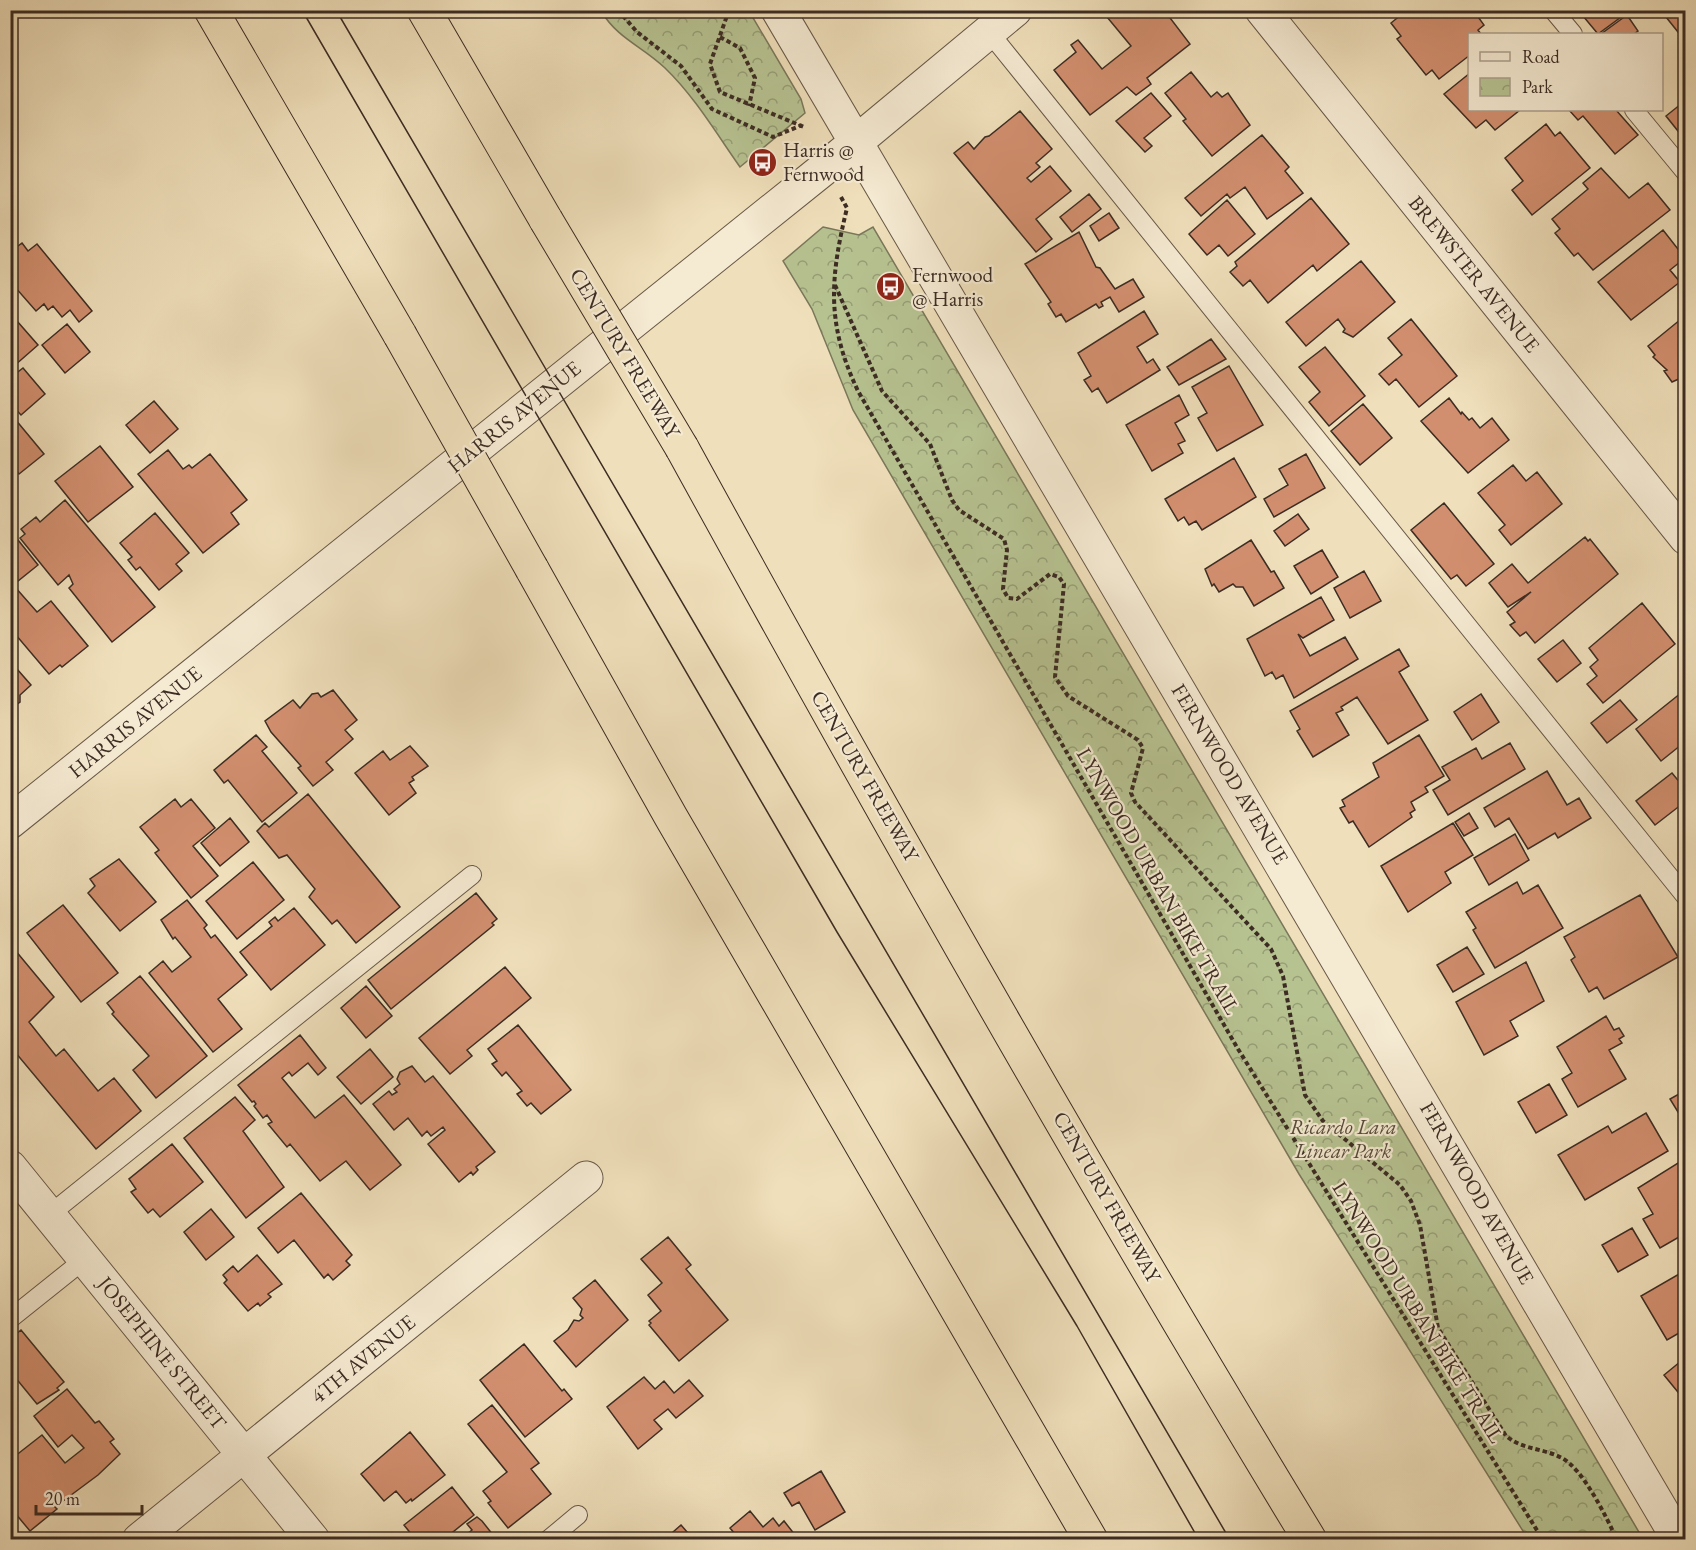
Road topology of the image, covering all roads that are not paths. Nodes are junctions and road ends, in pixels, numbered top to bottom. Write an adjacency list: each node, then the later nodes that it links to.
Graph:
1 (211, 10): 26 (highway, bridge)
2 (424, 10): 27 (highway, CENTURY FREEWAY, bridge)
3 (778, 10): 10 (street, FERNWOOD AVENUE)
4 (1015, 10): 7 (street, HARRIS AVENUE)
5 (1262, 10): 12 (street, BREWSTER AVENUE)
6 (1553, 10): 8 (lane)
7 (988, 32): 10 (street, HARRIS AVENUE); 15 (lane)
8 (1572, 33)
9 (1635, 111): 11 (lane)
10 (856, 141): 13 (street, HARRIS AVENUE); 28 (street, FERNWOOD AVENUE)
11 (1686, 173)
12 (1686, 538)
13 (10, 822)
14 (472, 875): 18 (lane)
15 (1686, 897)
16 (10, 1167): 18 (street, JOSEPHINE STREET)
17 (586, 1178): 21 (street, 4TH AVENUE)
18 (49, 1215): 19 (street, JOSEPHINE STREET)
19 (85, 1259): 20 (lane); 21 (street, JOSEPHINE STREET)
20 (10, 1318)
21 (244, 1455): 23 (street, 4TH AVENUE); 24 (street, JOSEPHINE STREET)
22 (578, 1515): 25 (lane)
23 (140, 1539)
24 (313, 1539)
25 (548, 1539)
26 (1090, 1539)
27 (1310, 1539)
28 (1679, 1539)

